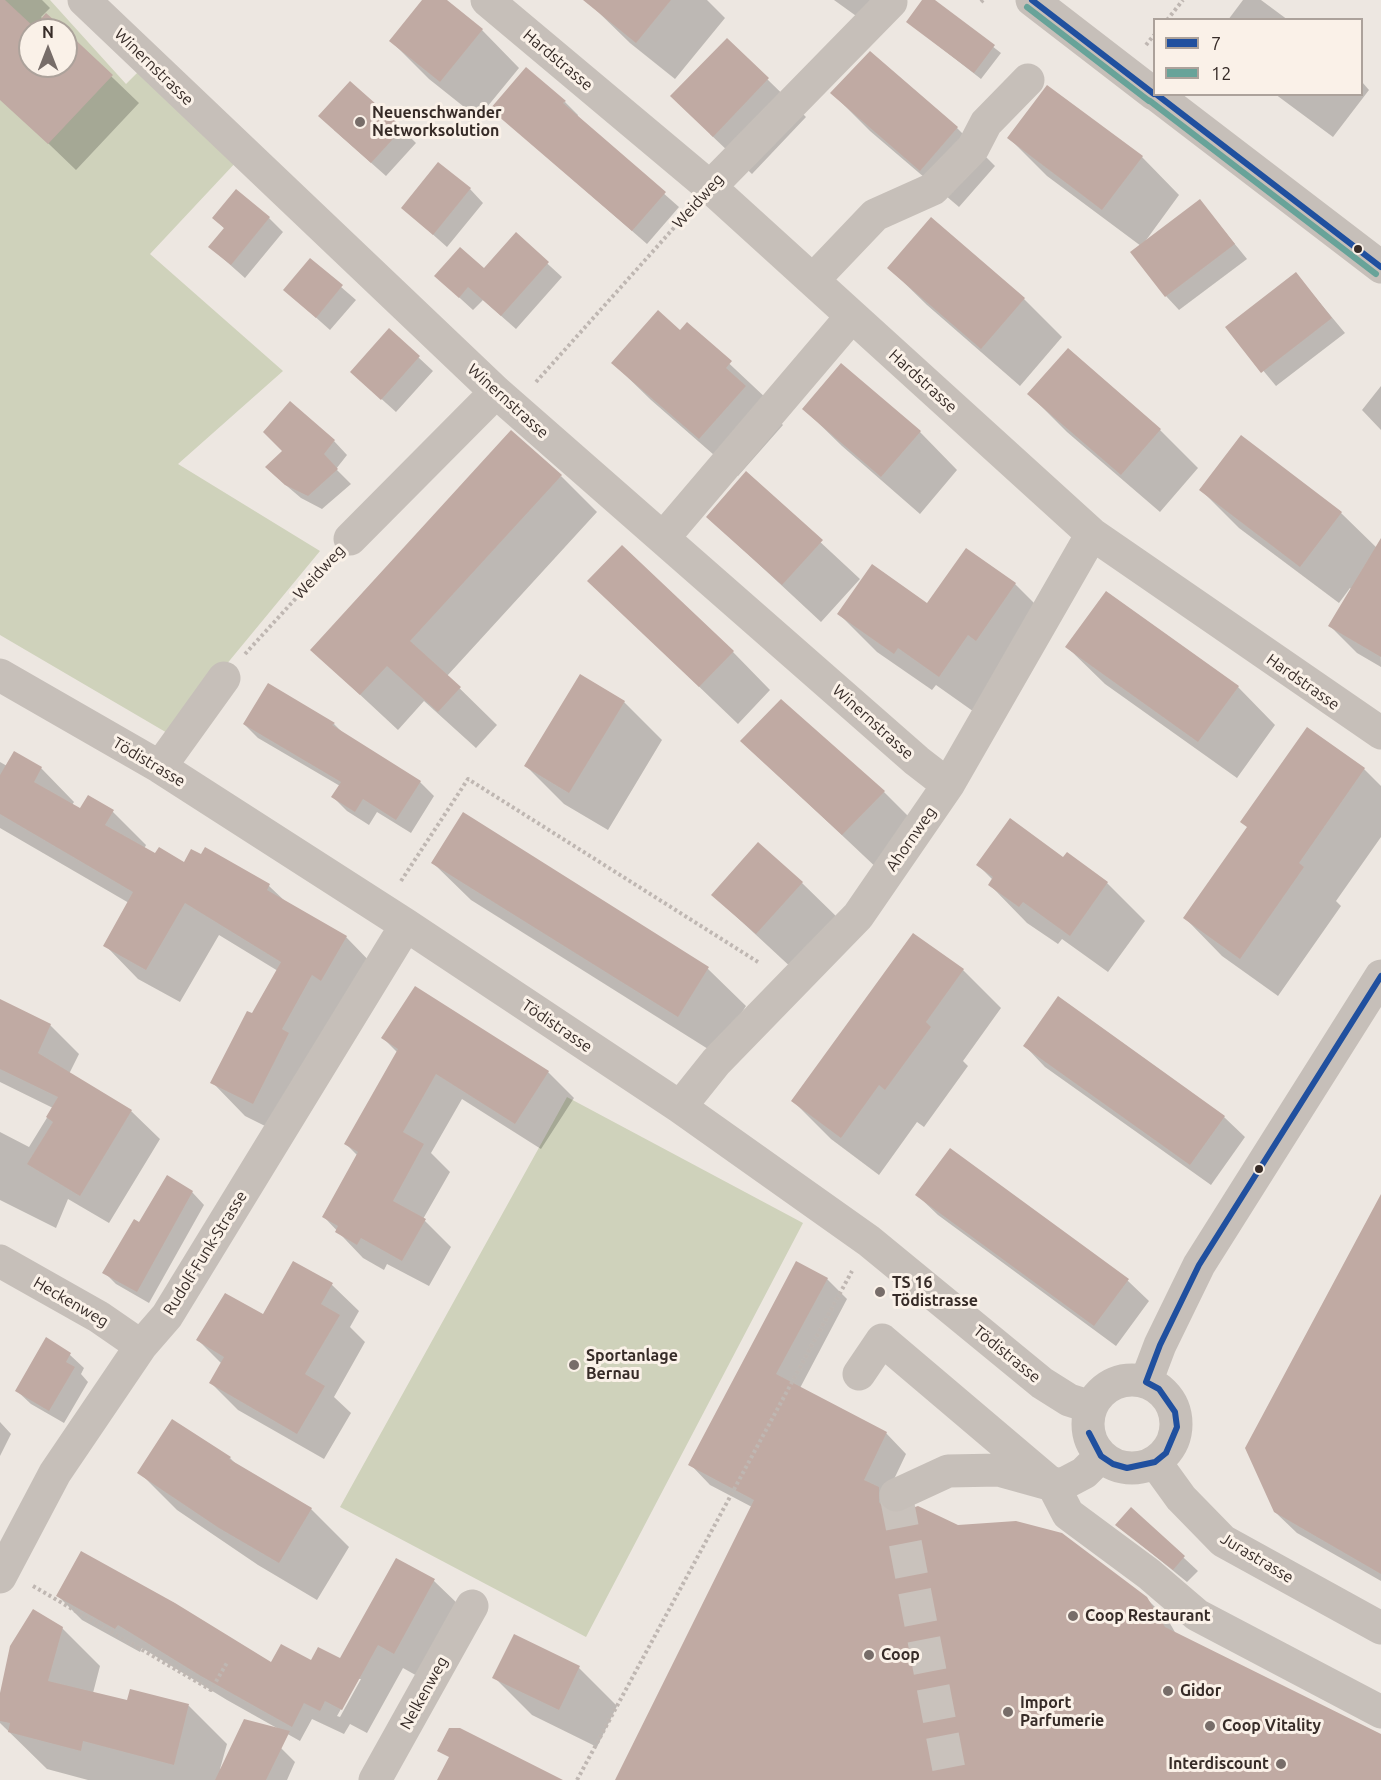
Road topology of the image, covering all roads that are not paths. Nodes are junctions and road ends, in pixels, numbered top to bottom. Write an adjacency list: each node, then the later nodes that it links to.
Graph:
1 (84, 0): 12 (street, Winernstrasse)
2 (487, 0): 8 (street, Hardstrasse)
3 (1032, 0): 6 (street)
4 (891, 2): 8 (street, Weidweg)
5 (1028, 80): 10 (street)
6 (1153, 92)
7 (1158, 96): 9 (street)
8 (710, 187): 10 (street, Hardstrasse)
9 (1381, 267)
10 (813, 280): 11 (street, Hardstrasse)
11 (852, 316): 13 (street, Hardstrasse); 14 (street)
12 (505, 400): 14 (street, Winernstrasse); 15 (street, Weidweg)
13 (1092, 534): 18 (street, Hardstrasse); 20 (street, Ahornweg)
14 (664, 537): 20 (street, Winernstrasse)
15 (350, 539)
16 (0, 675): 19 (street, Tödistrasse)
17 (224, 678): 19 (street)
18 (1381, 733)
19 (160, 767): 21 (street, Tödistrasse)
20 (948, 785): 23 (street, Ahornweg)
21 (406, 925): 23 (street, Tödistrasse); 25 (street, Rudolf-Funk-Strasse)
22 (1381, 976): 27 (street)
23 (680, 1107): 28 (street, Tödistrasse)
24 (0, 1261): 25 (street, Heckenweg)
25 (141, 1346): 33 (street, Rudolf-Funk-Strasse)
26 (858, 1374): 31 (street)
27 (1146, 1382): 28 (street); 30 (street)
28 (1091, 1407): 29 (street)
29 (1101, 1456): 30 (street); 31 (street)
30 (1155, 1462): 35 (street, Jurastrasse)
31 (1053, 1485): 32 (street); 36 (street)
32 (896, 1495)
33 (1, 1574)
34 (472, 1606): 37 (street, Nelkenweg)
35 (1381, 1628)
36 (1381, 1712)
37 (375, 1780)

